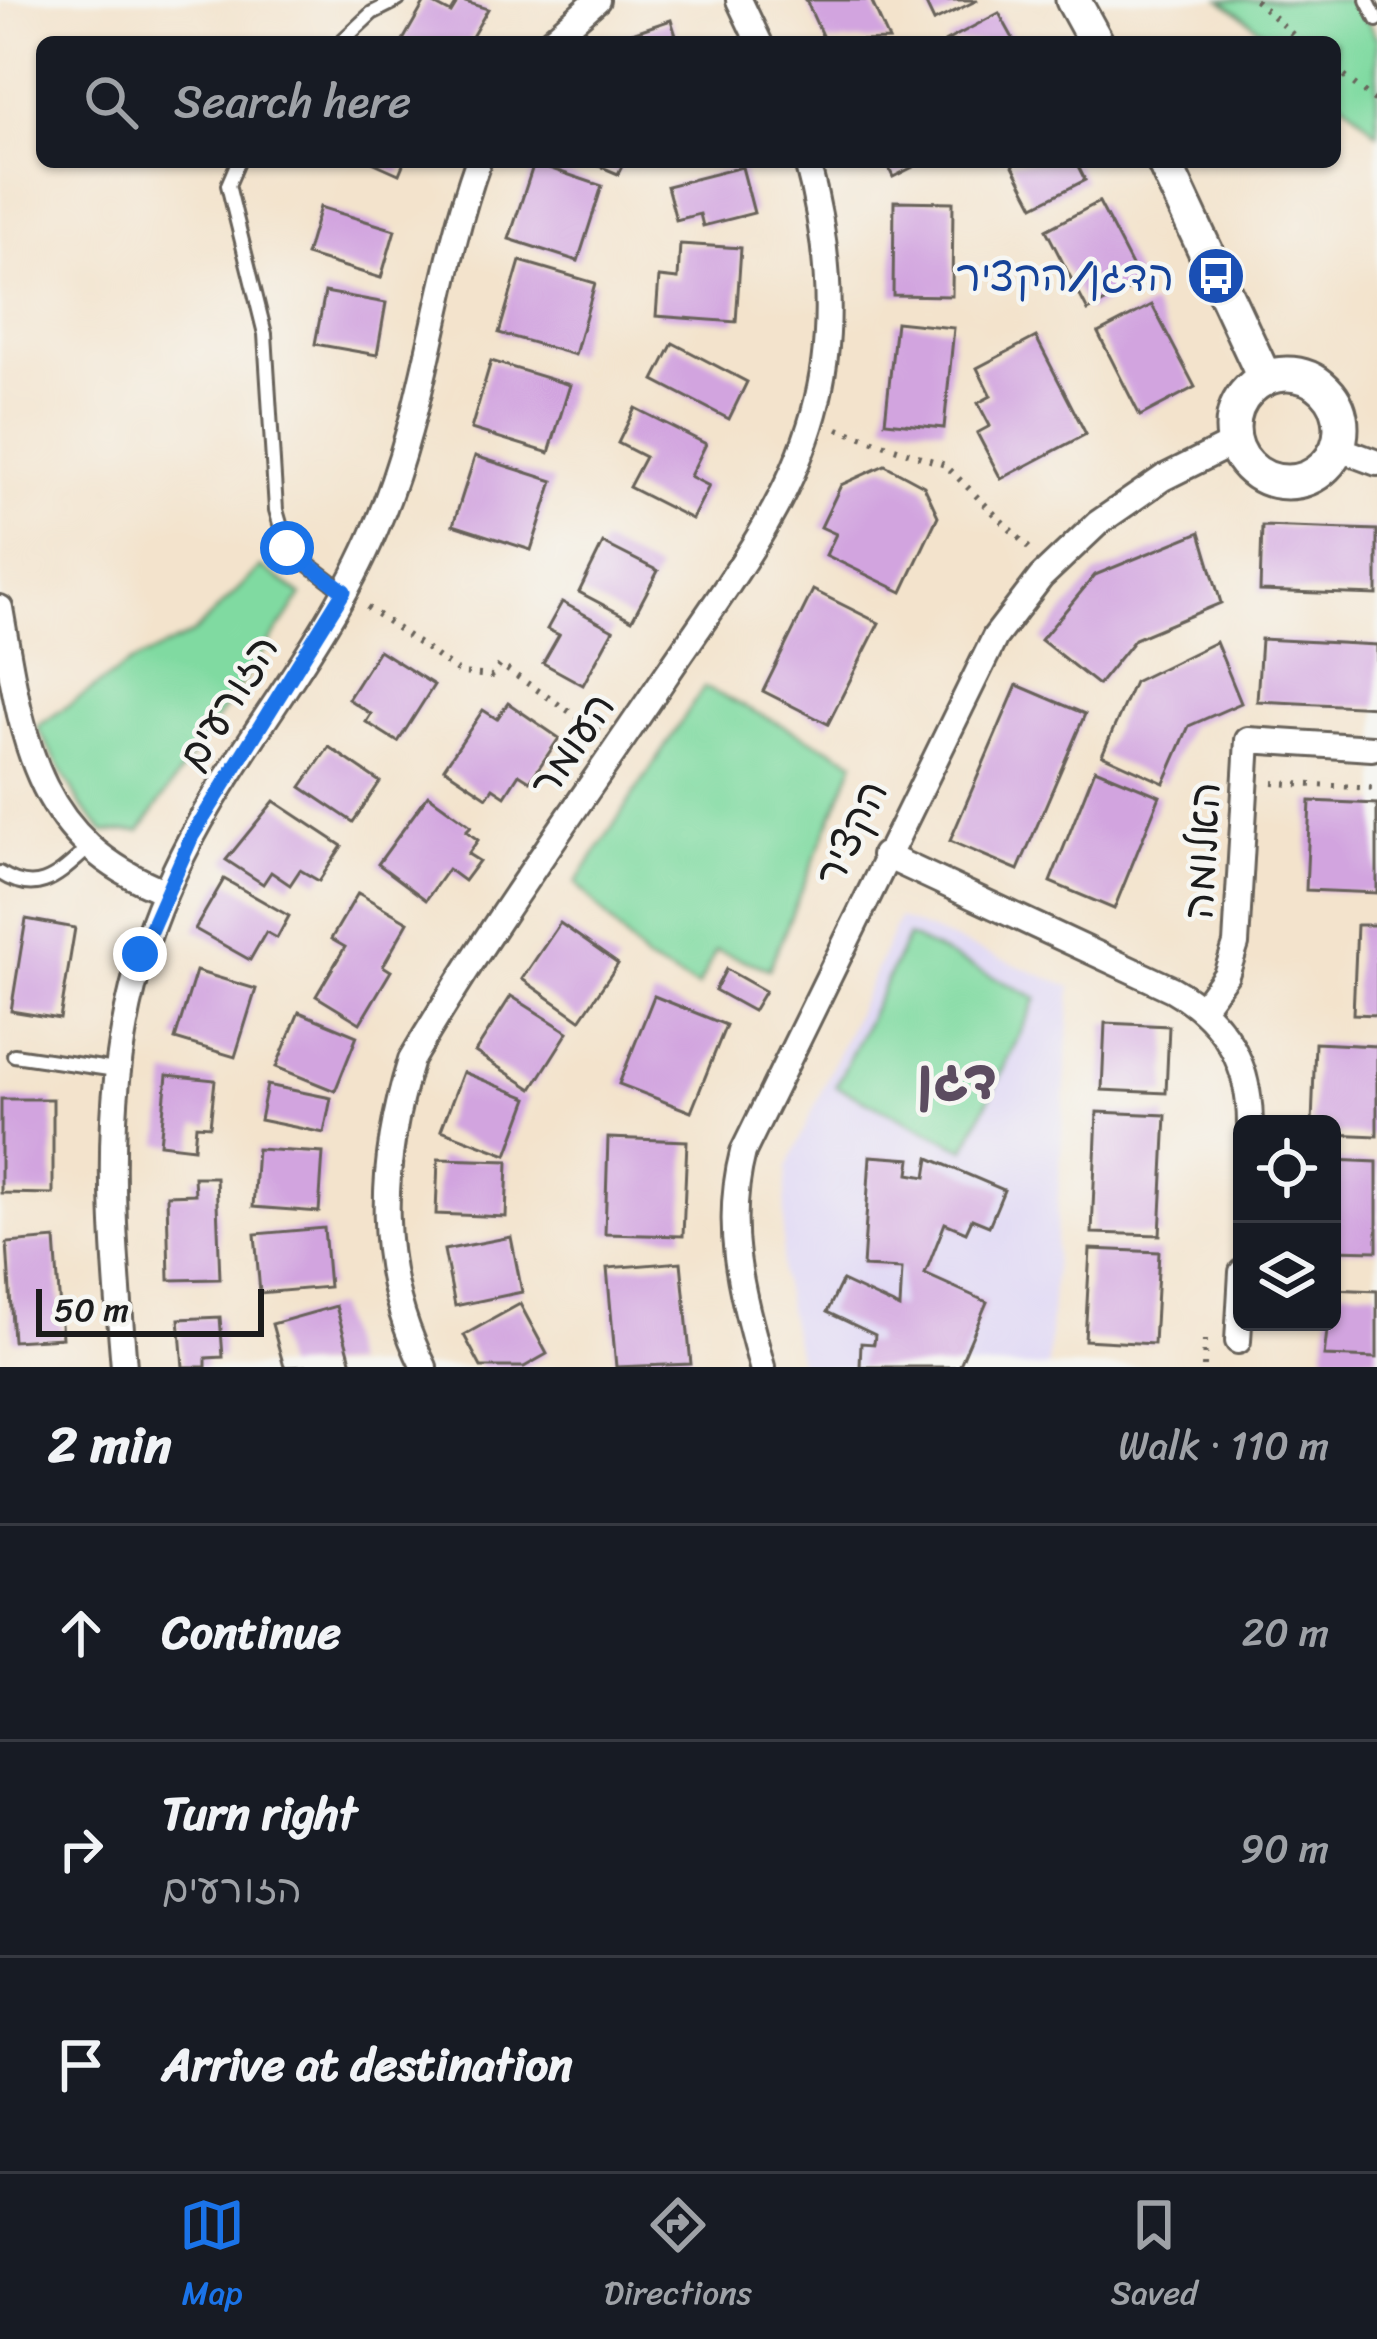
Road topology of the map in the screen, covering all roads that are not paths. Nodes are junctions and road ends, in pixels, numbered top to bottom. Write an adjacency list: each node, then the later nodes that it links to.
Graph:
1 (398, 0): 7 (lane)
2 (739, 0): 9 (street)
3 (1072, 0): 10 (street)
4 (1367, 0): 6 (lane)
5 (592, 1): 8 (street)
6 (1377, 20)
7 (347, 36)
8 (555, 36)
9 (756, 36)
10 (1093, 36)
11 (235, 168): 19 (lane)
12 (476, 168): 19 (street, הזורעים)
13 (808, 168): 33 (street, העומר)
14 (1167, 168): 15 (street)
15 (1265, 379): 16 (street); 17 (street)
16 (1235, 442): 17 (street); 23 (street, הקציר)
17 (1337, 448): 18 (street)
18 (1377, 463)
19 (344, 591): 25 (street, הזורעים)
20 (0, 608): 22 (street)
21 (1372, 748): 26 (street, האלומה)
22 (89, 848): 24 (lane); 25 (street)
23 (884, 855): 26 (street); 34 (street, הקציר)
24 (0, 873)
25 (164, 891): 28 (street, הזורעים)
26 (1202, 1008): 29 (street)
27 (14, 1055): 28 (lane)
28 (116, 1070): 32 (street, הזורעים)
29 (1249, 1115)
30 (1239, 1331): 31 (street)
31 (1238, 1341)
32 (124, 1367)
33 (424, 1367)
34 (762, 1367)

